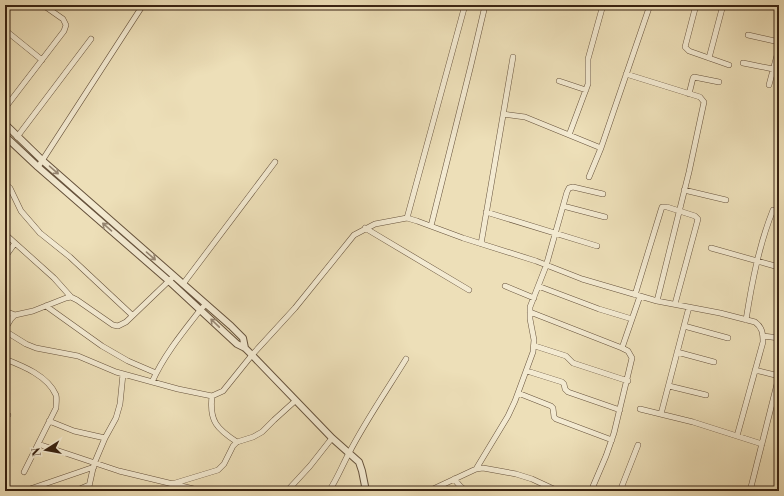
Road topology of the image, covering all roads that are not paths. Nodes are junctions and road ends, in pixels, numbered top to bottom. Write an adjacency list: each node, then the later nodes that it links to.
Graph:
1 (43, 5): 16 (street)
2 (143, 5): 35 (street)
3 (465, 5): 48 (street)
4 (603, 5): 24 (street)
5 (650, 5): 20 (street)
6 (696, 5): 15 (street)
7 (723, 5): 15 (street)
8 (484, 10): 49 (street)
9 (5, 30): 16 (street)
10 (748, 35): 12 (street)
11 (91, 39): 31 (street)
12 (779, 42)
13 (779, 48): 19 (street)
14 (513, 57): 27 (street)
15 (709, 58): 18 (street)
16 (42, 60): 26 (street)
17 (743, 63): 19 (street)
18 (729, 65)
19 (773, 69): 23 (street)
20 (626, 74): 25 (street); 33 (street)
21 (559, 81): 24 (street)
22 (719, 82): 25 (street)
23 (769, 85)
24 (586, 90): 29 (street)
25 (689, 94): 40 (street)
26 (5, 108)
27 (503, 114): 29 (street); 46 (street)
28 (5, 124): 31 (street)
29 (569, 134): 33 (street)
30 (5, 136): 34 (street)
31 (18, 137): 32 (street)
32 (25, 144): 34 (street); 35 (street)
33 (601, 148): 38 (street)
34 (20, 150): 37 (street)
35 (43, 161): 37 (street); 61 (street, one-way to 61)
36 (275, 162): 63 (street)
37 (38, 167): 62 (street, one-way to 37)
38 (589, 178)
39 (5, 184): 79 (street)
40 (684, 190): 42 (street); 45 (street)
41 (604, 194): 43 (street)
42 (726, 200)
43 (563, 206): 47 (street); 51 (street)
44 (773, 210): 58 (street)
45 (680, 211): 67 (street); 70 (street); 72 (street)
46 (486, 212): 51 (street); 54 (street)
47 (605, 217)
48 (407, 218): 49 (street); 50 (street)
49 (431, 226): 54 (street)
50 (364, 228): 66 (street); 91 (street)
51 (555, 233): 55 (street); 60 (street)
52 (5, 234): 53 (street)
53 (15, 243): 57 (street); 68 (street)
54 (479, 243): 60 (street)
55 (597, 246)
56 (711, 248): 58 (street)
57 (5, 257)
58 (756, 261): 59 (street); 81 (street)
59 (779, 265)
60 (546, 266): 65 (street); 67 (street)
61 (174, 276): 62 (street); 63 (street)
62 (169, 281): 75 (street); 79 (street)
63 (183, 284): 71 (street)
64 (505, 286): 69 (street)
65 (538, 286): 69 (street); 80 (street)
66 (469, 290)
67 (637, 295): 70 (street); 80 (street)
68 (71, 297): 73 (street); 79 (street)
69 (534, 298): 77 (street)
70 (657, 301): 72 (street)
71 (206, 304): 75 (street); 88 (street)
72 (674, 304): 74 (street)
73 (46, 306): 78 (street); 97 (street)
74 (689, 307): 81 (street); 82 (street)
75 (201, 309): 88 (street, one-way to 75); 97 (street)
76 (5, 311): 78 (street)
77 (530, 312): 87 (street); 89 (street)
78 (15, 315): 83 (street)
79 (132, 316)
80 (632, 320): 89 (street)
81 (746, 320): 84 (street)
82 (684, 326): 85 (street); 90 (street)
83 (5, 330): 98 (street)
84 (763, 336): 86 (street); 95 (street)
85 (728, 338)
86 (779, 338)
87 (535, 346): 96 (street); 99 (street)
88 (245, 348): 91 (street)
89 (622, 348): 99 (street)
90 (677, 352): 94 (street); 101 (street)
91 (252, 355): 104 (street); 105 (street)
92 (406, 358): 118 (street)
93 (5, 359): 109 (street)
94 (714, 362)
95 (755, 370): 110 (street); 116 (street)
96 (527, 371): 102 (street); 107 (street)
97 (156, 373): 100 (street)
98 (123, 374): 100 (street); 111 (street)
99 (628, 381): 107 (street)
100 (152, 382): 104 (street)
101 (669, 386): 103 (street); 108 (street)
102 (518, 393): 113 (street); 120 (street)
103 (706, 395)
104 (212, 396): 114 (street)
105 (295, 401): 112 (street); 114 (street)
106 (640, 409): 108 (street)
107 (620, 410): 113 (street)
108 (662, 414): 110 (street)
109 (49, 421): 111 (street); 115 (street)
110 (737, 436): 116 (street)
111 (105, 438): 119 (street)
112 (332, 438): 118 (street); 129 (street)
113 (612, 440): 135 (street)
114 (237, 442): 123 (street)
115 (38, 444): 119 (street); 121 (street)
116 (762, 444): 137 (street)
117 (638, 445): 136 (street)
118 (349, 453): 130 (street); 131 (street)
119 (94, 467): 123 (street); 124 (street); 126 (street)
120 (476, 469): 122 (street); 125 (street)
121 (24, 472)
122 (454, 479): 132 (street); 133 (street)
123 (172, 484): 128 (street)
124 (90, 485): 127 (street)
125 (546, 489): 134 (street)
126 (24, 491)
127 (75, 491)
128 (202, 491)
129 (287, 491)
130 (329, 491)
131 (366, 491)
132 (431, 491)
133 (466, 491)
134 (558, 491)
135 (591, 491)
136 (620, 491)
137 (750, 491)

